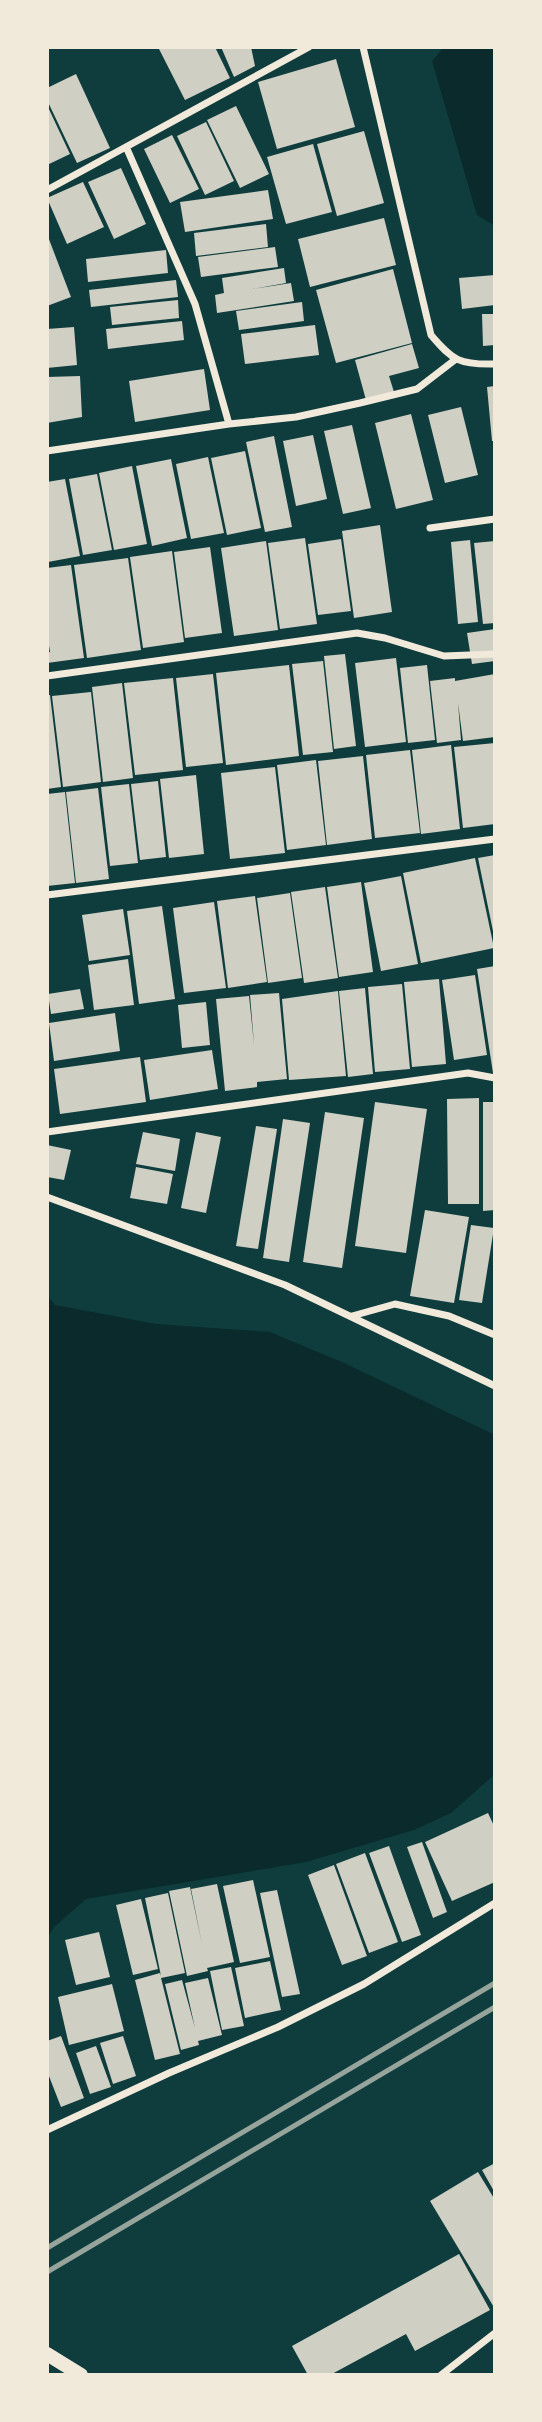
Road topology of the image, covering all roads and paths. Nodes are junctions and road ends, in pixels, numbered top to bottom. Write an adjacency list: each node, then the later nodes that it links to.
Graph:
1 (309, 47): 3 (street)
2 (363, 47): 5 (street)
3 (127, 149): 4 (street); 7 (street)
4 (47, 190)
5 (456, 359): 6 (street); 7 (street)
6 (495, 364)
7 (229, 424): 8 (street)
8 (47, 452)
9 (495, 519): 10 (street)
10 (430, 528)
11 (495, 654): 12 (street)
12 (47, 676)
13 (495, 839): 14 (street)
14 (47, 895)
15 (495, 1078): 16 (street)
16 (47, 1132)
17 (47, 1197): 18 (street)
18 (351, 1317): 19 (street); 20 (street)
19 (495, 1335)
20 (495, 1386)
21 (495, 1903): 22 (street)
22 (47, 2130)
23 (495, 2333): 26 (street)
24 (47, 2354): 25 (main road)
25 (81, 2375)
26 (441, 2375)

